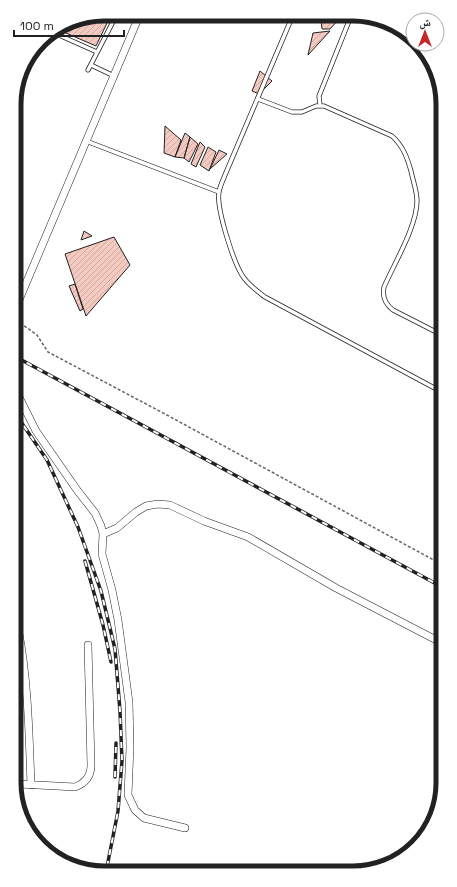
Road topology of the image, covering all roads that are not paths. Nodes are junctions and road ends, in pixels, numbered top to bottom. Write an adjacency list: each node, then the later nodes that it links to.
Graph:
1 (112, 21): 6 (lane)
2 (137, 21): 9 (street)
3 (290, 21): 10 (lane)
4 (349, 21): 11 (lane)
5 (58, 35): 6 (lane)
6 (97, 52): 7 (lane)
7 (91, 65): 8 (lane); 9 (lane)
8 (88, 70)
9 (114, 76): 12 (street)
10 (258, 98): 11 (lane); 13 (lane)
11 (320, 106): 15 (lane)
12 (86, 141): 13 (lane); 14 (street)
13 (219, 192): 16 (lane)
14 (21, 295)
15 (436, 332)
16 (436, 389)
17 (21, 401): 18 (street)
18 (103, 534): 19 (street); 24 (street)
19 (436, 640)
20 (88, 645): 23 (street)
21 (21, 647): 23 (street)
22 (21, 784): 23 (street)
23 (31, 785)
24 (185, 828)

